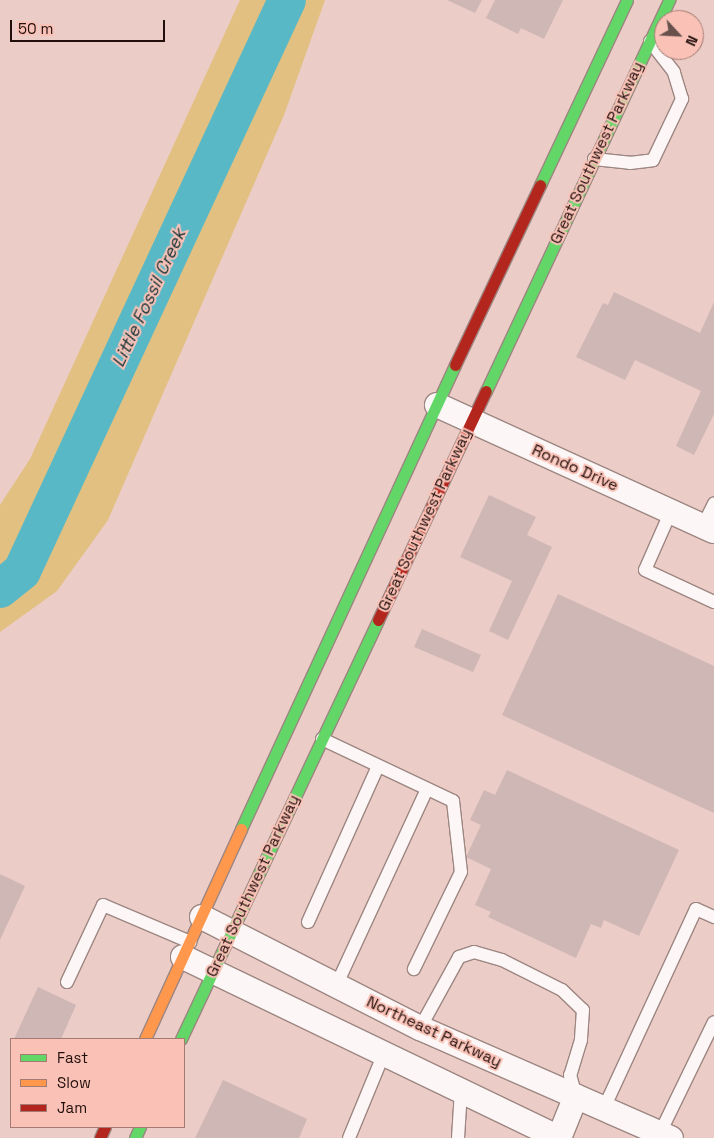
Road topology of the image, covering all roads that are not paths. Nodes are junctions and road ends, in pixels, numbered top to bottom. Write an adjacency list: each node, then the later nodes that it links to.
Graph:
1 (627, 0): 5 (street, Great Southwest Parkway)
2 (669, 0): 3 (street, Great Southwest Parkway)
3 (650, 41): 4 (street, Great Southwest Parkway); 4 (lane)
4 (594, 159): 6 (street, Great Southwest Parkway)
5 (437, 405): 6 (street, Rondo Drive); 14 (street, Great Southwest Parkway)
6 (472, 421): 8 (street, Rondo Drive); 11 (street, Great Southwest Parkway)
7 (714, 503): 9 (lane)
8 (671, 511): 9 (street, Rondo Drive); 10 (lane)
9 (709, 528)
10 (713, 599)
11 (322, 739): 12 (lane); 17 (street, Great Southwest Parkway)
12 (378, 766): 13 (lane); 16 (lane)
13 (427, 789): 19 (lane); 22 (lane)
14 (202, 917): 17 (street, Northeast Parkway); 18 (street, Great Southwest Parkway)
15 (714, 917): 30 (lane)
16 (308, 922)
17 (232, 930): 20 (street, Great Southwest Parkway); 22 (street, Northeast Parkway)
18 (187, 949): 20 (street); 21 (lane); 25 (street, Great Southwest Parkway)
19 (414, 969)
20 (213, 971): 26 (street, Great Southwest Parkway); 27 (street)
21 (67, 982)
22 (336, 986): 24 (street, Northeast Parkway)
23 (714, 1022): 31 (lane)
24 (420, 1028): 29 (street, Northeast Parkway); 29 (lane)
25 (145, 1038)
26 (181, 1038)
27 (384, 1053): 28 (street); 32 (lane)
28 (461, 1090): 33 (lane); 34 (street)
29 (576, 1096): 30 (street, Northeast Parkway); 34 (street)
30 (604, 1108): 31 (street, Northeast Parkway)
31 (666, 1136)
32 (349, 1138)
33 (458, 1138)
34 (559, 1138)

